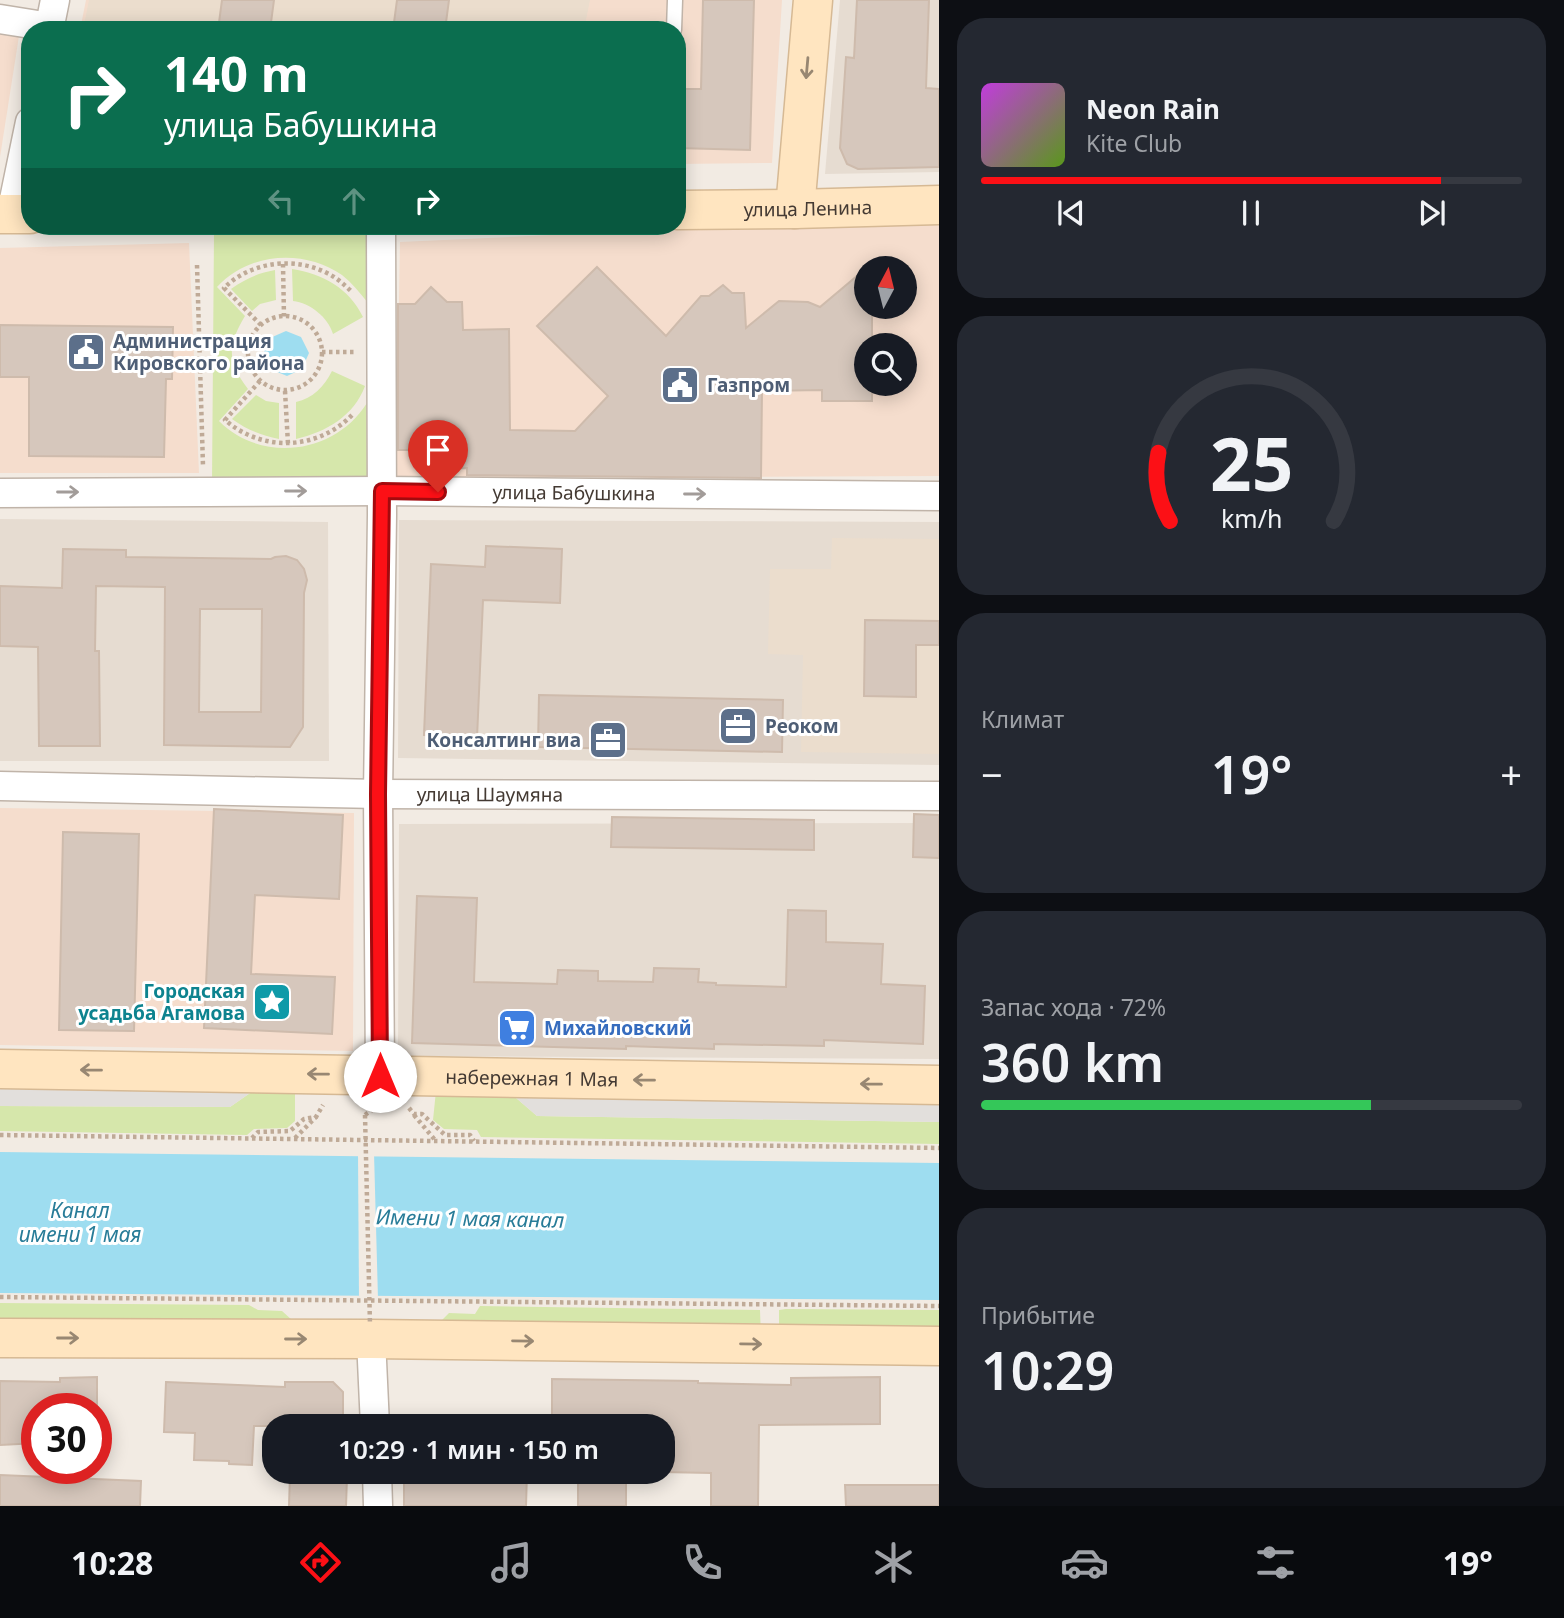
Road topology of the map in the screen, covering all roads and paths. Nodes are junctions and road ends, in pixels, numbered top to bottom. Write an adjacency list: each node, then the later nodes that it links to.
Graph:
1 (675, 0): 5 (lane)
2 (813, 0): 8 (main road, one-way to 8)
3 (0, 19): 4 (street)
4 (51, 19)
5 (674, 21)
6 (21, 174): 10 (street)
7 (939, 205): 8 (main road, улица Ленина)
8 (795, 209): 9 (main road, улица Ленина)
9 (686, 210)
10 (14, 214)
11 (381, 235): 21 (street)
12 (283, 264): 14 (path); 15 (path); 16 (path)
13 (197, 265): 23 (path)
14 (358, 300)
15 (284, 317): 16 (path); 18 (path)
16 (261, 325): 17 (path)
17 (260, 381): 18 (path); 20 (path)
18 (285, 391): 20 (path)
19 (359, 408): 20 (path)
20 (288, 444)
21 (382, 491): 23 (street, улица Бабушкина, one-way to 21); 24 (street, улица Бабушкина, one-way to 24); 26 (street)
22 (0, 492): 23 (street, улица Бабушкина, one-way to 23)
23 (204, 492)
24 (939, 496)
25 (0, 786): 26 (street, улица Шаумяна)
26 (378, 794): 27 (street, улица Шаумяна); 29 (street)
27 (939, 796)
28 (0, 1069): 29 (main road, набережная 1 Мая, one-way to 28)
29 (380, 1076): 30 (main road, набережная 1 Мая, one-way to 29)
30 (939, 1086)
31 (329, 1096): 35 (path)
32 (406, 1105): 33 (path)
33 (414, 1114): 39 (path); 40 (path)
34 (365, 1115): 44 (path, bridge)
35 (316, 1117): 37 (path); 38 (path)
36 (0, 1135): 37 (path)
37 (252, 1139): 38 (path)
38 (295, 1139): 39 (path)
39 (436, 1141): 40 (path)
40 (474, 1141): 41 (path)
41 (939, 1148)
42 (0, 1297): 43 (path)
43 (939, 1306)
44 (371, 1332): 45 (main road, one-way to 44); 46 (main road, one-way to 46); 47 (street)
45 (0, 1338)
46 (939, 1346)
47 (374, 1414)
48 (377, 1484): 49 (street)
49 (378, 1506)

